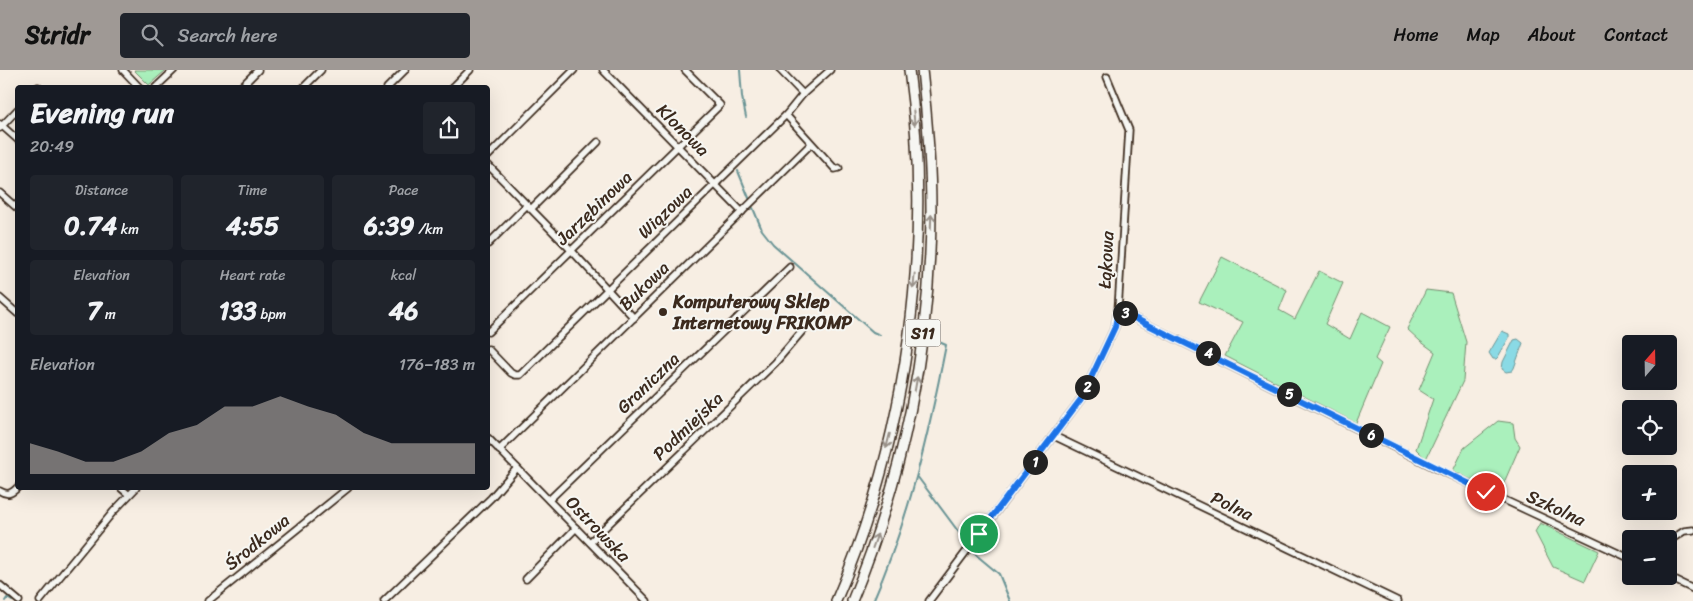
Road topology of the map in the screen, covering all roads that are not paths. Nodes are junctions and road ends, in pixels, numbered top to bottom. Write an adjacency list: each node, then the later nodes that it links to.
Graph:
1 (123, 70): 15 (street)
2 (174, 70): 16 (street)
3 (258, 70): 17 (street)
4 (321, 70): 18 (street)
5 (405, 70): 19 (street)
6 (470, 70): 20 (street)
7 (574, 70): 29 (street)
8 (603, 70): 28 (street, Klonowa)
9 (685, 70): 28 (street, Jarzębinowa)
10 (780, 70): 21 (street)
11 (830, 70): 21 (street, Wiązowa)
12 (909, 70): 73 (highway, S11, one-way to 73)
13 (922, 70): 74 (highway, S11, one-way to 13)
14 (1107, 77): 42 (street, Łąkowa)
15 (137, 85)
16 (158, 85)
17 (243, 85)
18 (307, 85)
19 (390, 85)
20 (455, 85)
21 (803, 94): 23 (street, Wiązowa)
22 (15, 112): 24 (street)
23 (786, 115): 27 (street); 32 (street, Wiązowa)
24 (1, 126): 25 (street)
25 (15, 138)
26 (598, 142): 35 (street)
27 (811, 144): 31 (street); 36 (street, Bukowa)
28 (678, 147): 32 (street, Klonowa); 38 (street, Jarzębinowa)
29 (490, 154)
30 (490, 167): 35 (street)
31 (839, 168)
32 (715, 184): 36 (street, Klonowa); 40 (street, Wiązowa)
33 (0, 193): 34 (street)
34 (15, 206)
35 (529, 207): 37 (street); 38 (street)
36 (742, 212): 44 (street, Bukowa)
37 (490, 242)
38 (572, 250): 40 (street); 46 (street, Jarzębinowa)
39 (790, 267): 58 (street, Graniczna)
40 (606, 289): 44 (street); 47 (street, Wiązowa)
41 (0, 298): 43 (street)
42 (1118, 310): 48 (street, Łąkowa); 63 (street, Szkolna)
43 (15, 311)
44 (634, 318): 50 (street, Bukowa)
45 (804, 329): 62 (street, Podmiejska)
46 (490, 330)
47 (490, 351)
48 (1054, 436): 75 (street, Łąkowa); 76 (street, Polna)
49 (490, 440): 50 (street, Ostrowska)
50 (499, 450): 51 (street, Ostrowska)
51 (516, 468): 58 (street, Ostrowska); 71 (street)
52 (15, 490): 56 (street)
53 (123, 490): 57 (street)
54 (133, 490): 57 (street)
55 (346, 490): 70 (street, Środkowa)
56 (0, 491)
57 (128, 494): 69 (street)
58 (549, 500): 59 (street, Ostrowska)
59 (576, 528): 62 (street, Ostrowska); 64 (street)
60 (1693, 530): 61 (street)
61 (1677, 536)
62 (590, 542): 72 (street, Ostrowska)
63 (1622, 555)
64 (526, 579)
65 (1677, 581): 67 (street)
66 (0, 584): 68 (street)
67 (1693, 589)
68 (19, 601)
69 (40, 601)
70 (208, 601)
71 (384, 601)
72 (647, 601)
73 (836, 601)
74 (852, 601)
75 (928, 601)
76 (1398, 601)

